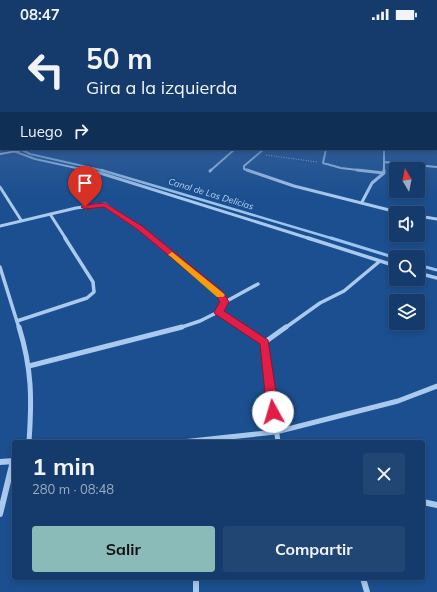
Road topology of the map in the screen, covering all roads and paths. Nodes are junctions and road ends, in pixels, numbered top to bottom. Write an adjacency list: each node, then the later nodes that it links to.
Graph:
1 (11, 150): 7 (street)
2 (26, 150): 7 (main road)
3 (234, 150): 13 (street)
4 (263, 150): 9 (street)
5 (326, 150): 11 (street)
6 (384, 150): 10 (street)
7 (16, 152): 8 (main road); 24 (street)
8 (0, 154)
9 (259, 154): 11 (path); 17 (street)
10 (384, 162): 12 (street); 14 (street)
11 (323, 163): 14 (street)
12 (437, 167)
13 (210, 170)
14 (384, 173): 17 (street)
15 (0, 187): 16 (street)
16 (1, 194): 22 (street)
17 (362, 202): 18 (street)
18 (389, 211)
19 (50, 214): 22 (street); 30 (street); 32 (street)
20 (425, 217): 21 (street)
21 (437, 219)
22 (21, 220): 23 (street)
23 (0, 226)
24 (380, 262): 25 (street); 33 (street)
25 (389, 264)
26 (0, 267): 32 (street)
27 (425, 275): 28 (street)
28 (437, 278)
29 (258, 284): 30 (street)
30 (225, 302): 31 (street)
31 (218, 312): 33 (street); 34 (street)
32 (17, 321): 34 (street)
33 (265, 342): 36 (street)
34 (29, 366): 37 (street)
35 (437, 386): 36 (street)
36 (276, 432): 38 (street); 39 (street)
37 (29, 440)
38 (204, 440)
39 (278, 440)
40 (12, 461): 41 (street)
41 (0, 462)
42 (12, 465): 45 (street)
43 (425, 502): 44 (street)
44 (437, 505)
45 (0, 514)
46 (196, 580): 48 (street)
47 (364, 580): 49 (street)
48 (196, 592)
49 (367, 592)

